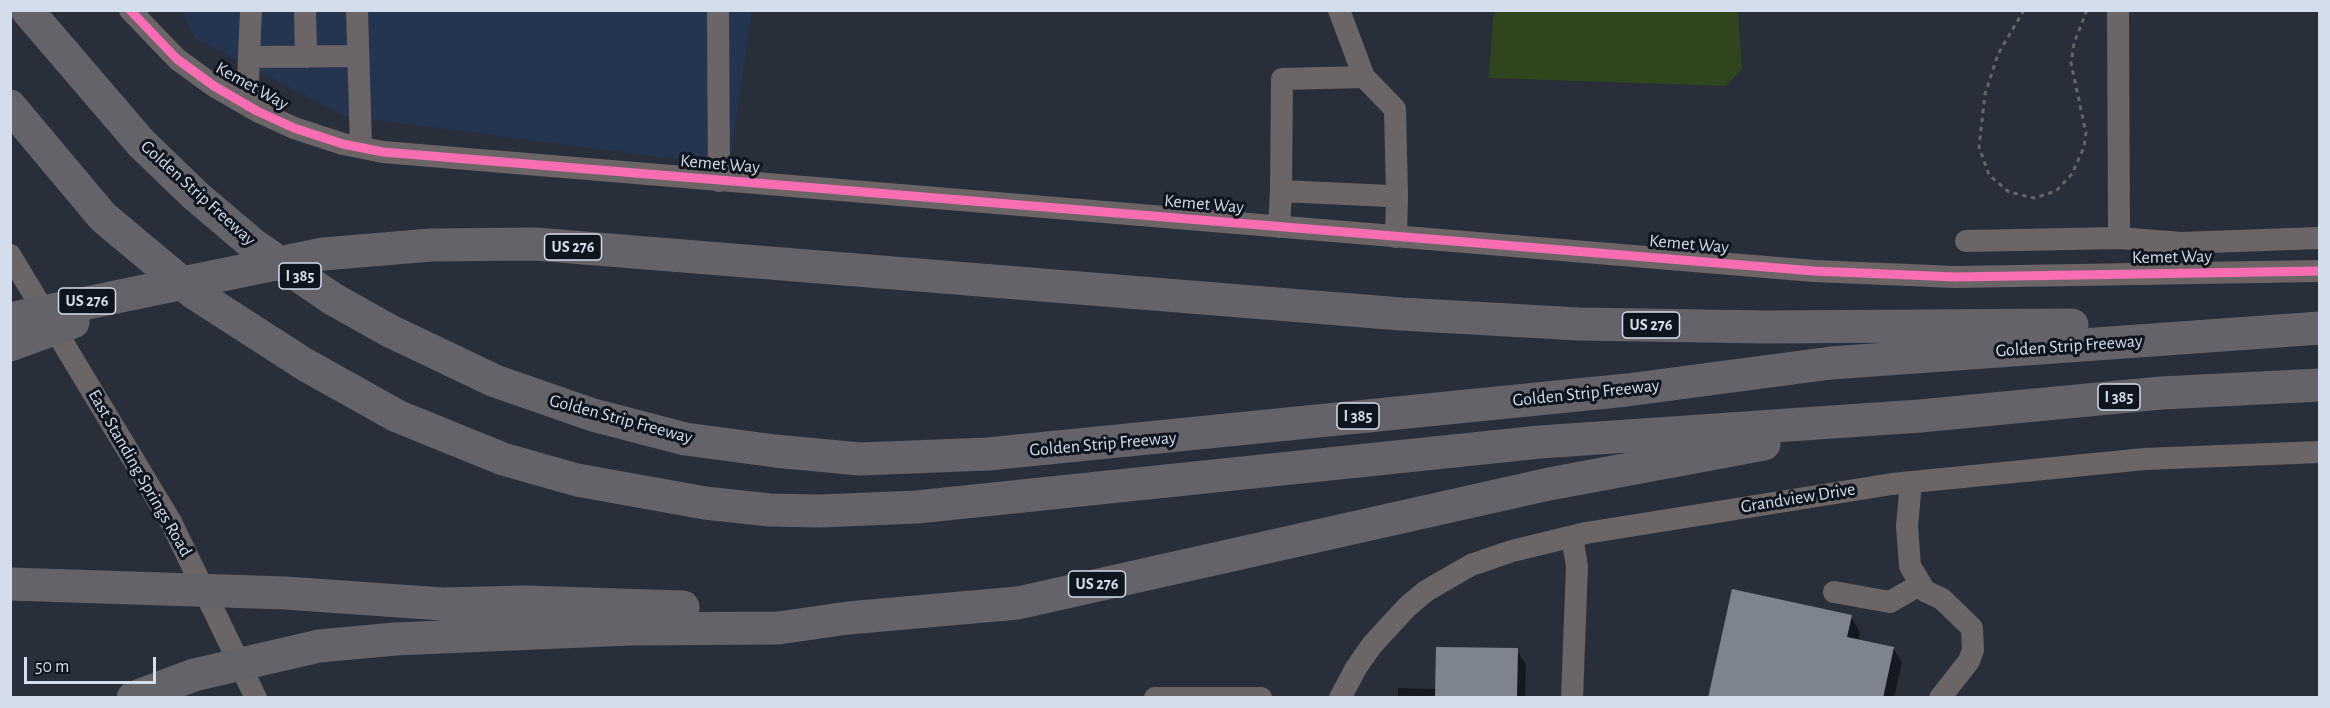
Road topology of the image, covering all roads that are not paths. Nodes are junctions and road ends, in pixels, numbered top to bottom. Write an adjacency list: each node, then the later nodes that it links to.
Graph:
1 (27, 10): 30 (highway, Golden Strip Freeway / I 385)
2 (130, 10): 13 (street, Kemet Way)
3 (251, 10): 10 (street)
4 (305, 10): 11 (street)
5 (357, 10): 9 (street)
6 (718, 10): 16 (street)
7 (1340, 10): 12 (street)
8 (2118, 10): 21 (street)
9 (358, 56): 11 (street); 15 (street)
10 (250, 57): 11 (street); 13 (street)
11 (306, 57)
12 (1364, 77): 17 (street); 18 (street)
13 (247, 105): 15 (street, Kemet Way)
14 (10, 106): 33 (highway, I 385)
15 (361, 147): 16 (street, Kemet Way)
16 (719, 181): 19 (street, Kemet Way)
17 (1281, 191): 18 (street); 19 (street)
18 (1397, 196): 20 (street)
19 (1279, 227): 20 (street, Kemet Way)
20 (1396, 237): 27 (street, Kemet Way)
21 (2119, 238): 23 (street); 24 (street)
22 (2319, 238): 23 (street)
23 (2275, 239): 27 (street)
24 (1966, 241)
25 (10, 255): 42 (street, East Standing Springs Road)
26 (2319, 271): 27 (street, Kemet Way)
27 (2272, 272)
28 (165, 288): 29 (highway, US 276); 30 (highway, US 276); 31 (highway)
29 (10, 319)
30 (2319, 326)
31 (10, 345)
32 (2319, 386): 33 (highway, I 385)
33 (1920, 416): 40 (highway, US 276)
34 (2319, 452): 35 (street, Grandview Drive)
35 (1911, 482): 36 (street, Grandview Drive); 38 (street)
36 (1572, 537): 45 (street, Grandview Drive); 46 (street)
37 (10, 584): 40 (highway, US 276)
38 (1921, 584): 39 (street); 47 (street)
39 (1834, 592)
40 (1018, 603): 41 (highway)
41 (133, 698)
42 (256, 698)
43 (1155, 698): 44 (street)
44 (1261, 698)
45 (1340, 698)
46 (1572, 698)
47 (1940, 698)

